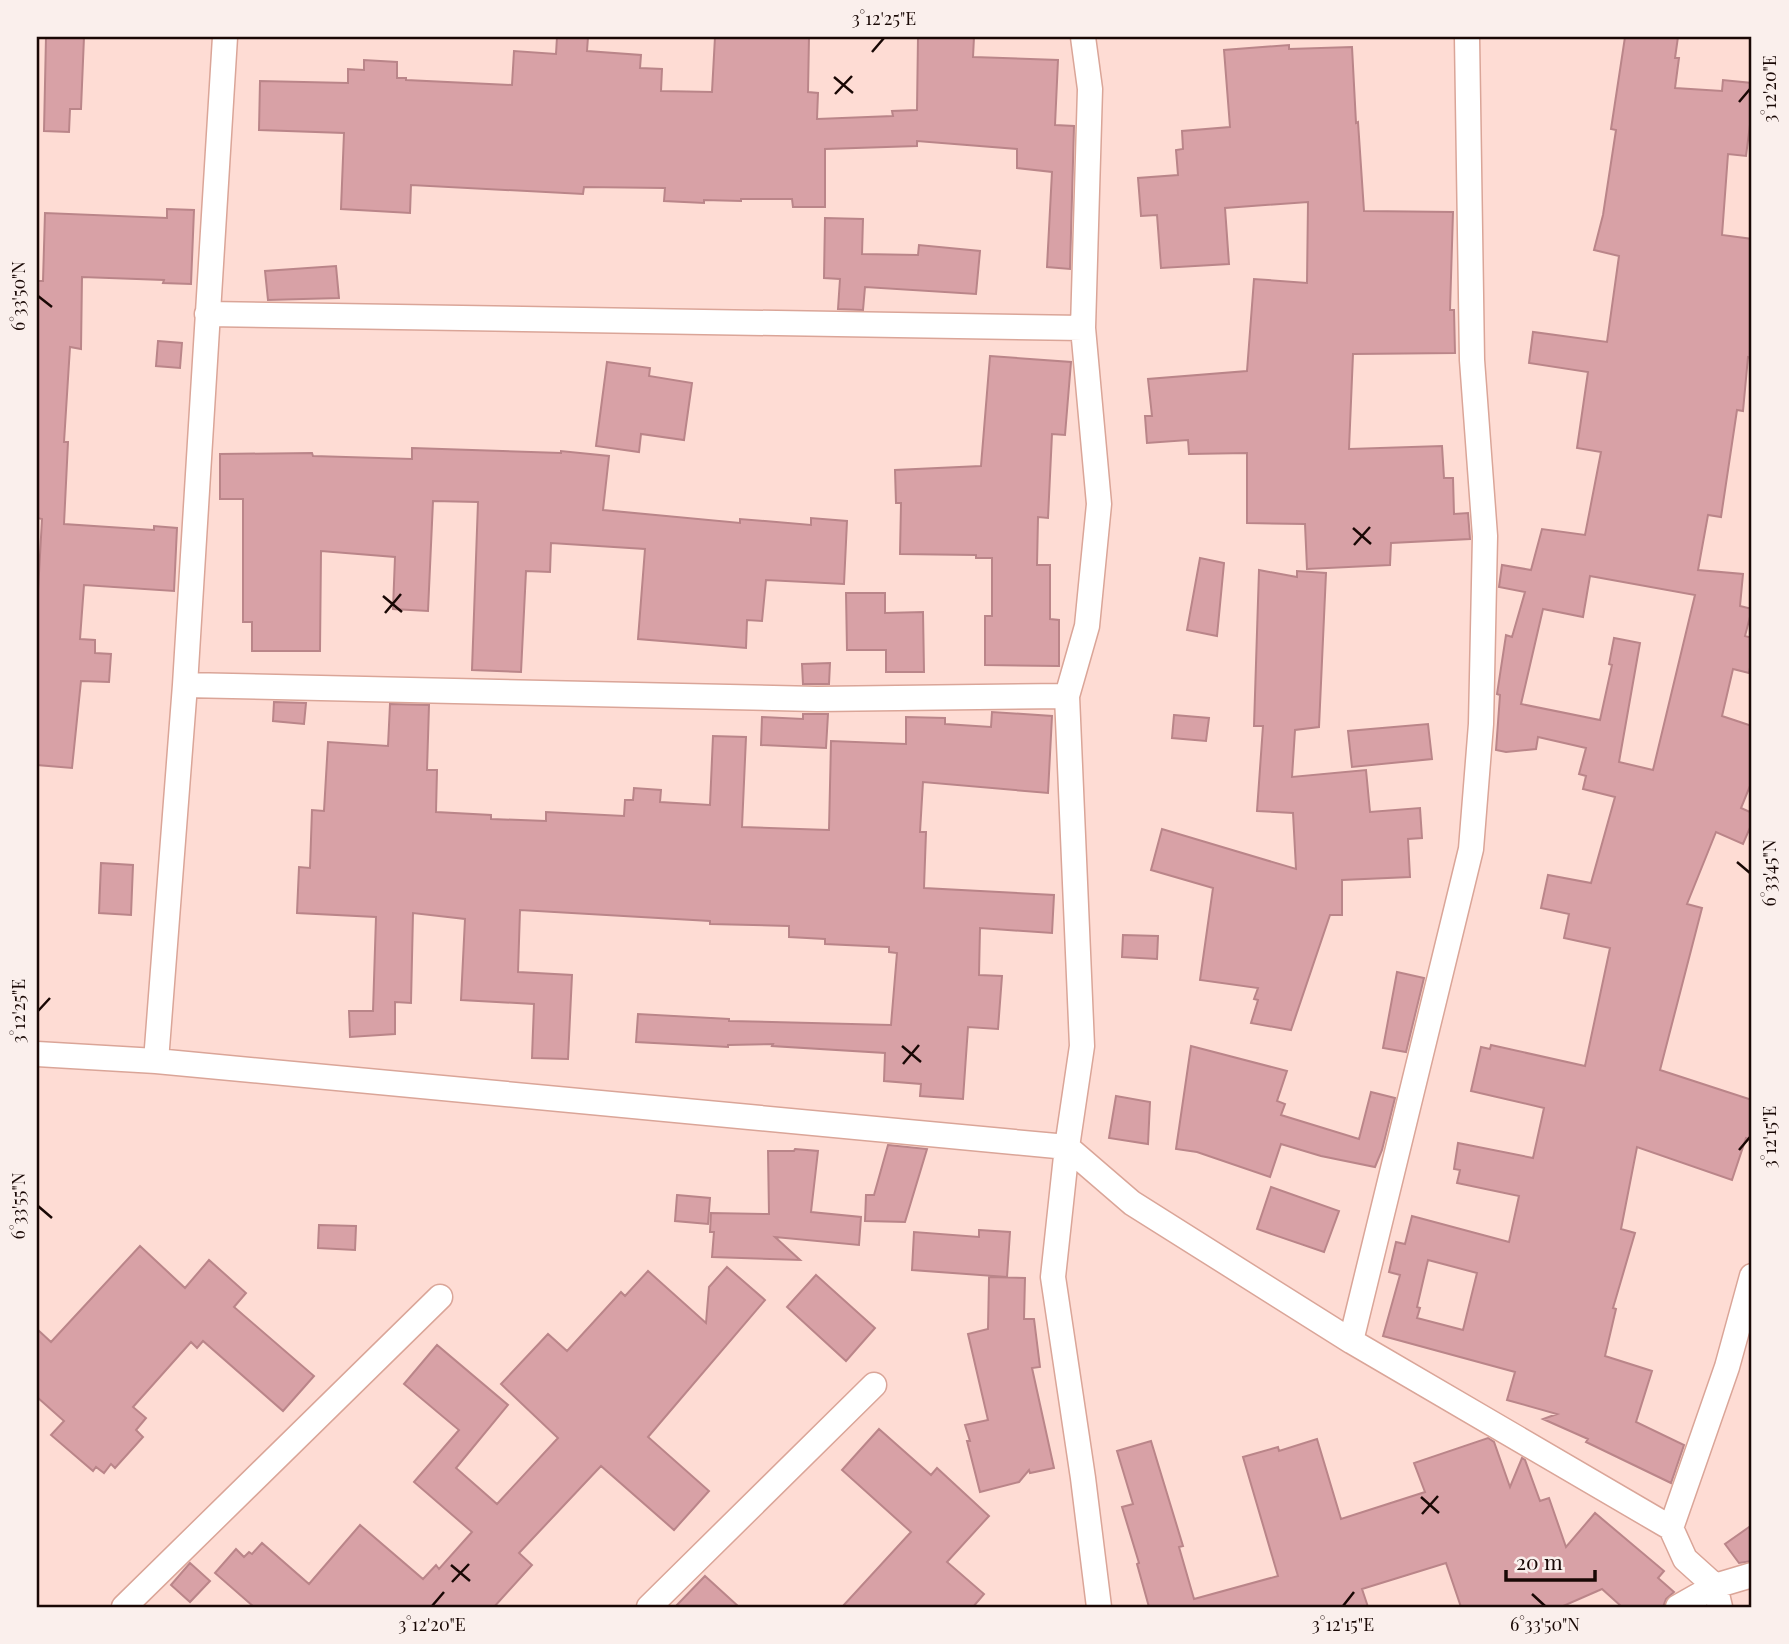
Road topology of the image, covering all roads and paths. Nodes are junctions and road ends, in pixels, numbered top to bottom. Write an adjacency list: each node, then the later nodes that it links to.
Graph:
1 (225, 37): 4 (street)
2 (1083, 37): 5 (street)
3 (1466, 37): 13 (street)
4 (207, 314): 5 (street); 6 (street)
5 (1083, 328): 7 (street)
6 (185, 685): 7 (street); 9 (street)
7 (1067, 696): 10 (street)
8 (37, 1054): 9 (street)
9 (156, 1061): 10 (street)
10 (1067, 1147): 13 (street); 20 (street)
11 (1752, 1276): 15 (street)
12 (440, 1297): 18 (street)
13 (1351, 1341): 15 (street)
14 (874, 1385): 19 (street)
15 (1671, 1528): 17 (street)
16 (1752, 1576): 17 (street)
17 (1718, 1597): 21 (street)
18 (124, 1607)
19 (649, 1607)
20 (1099, 1607)
21 (1678, 1607)

